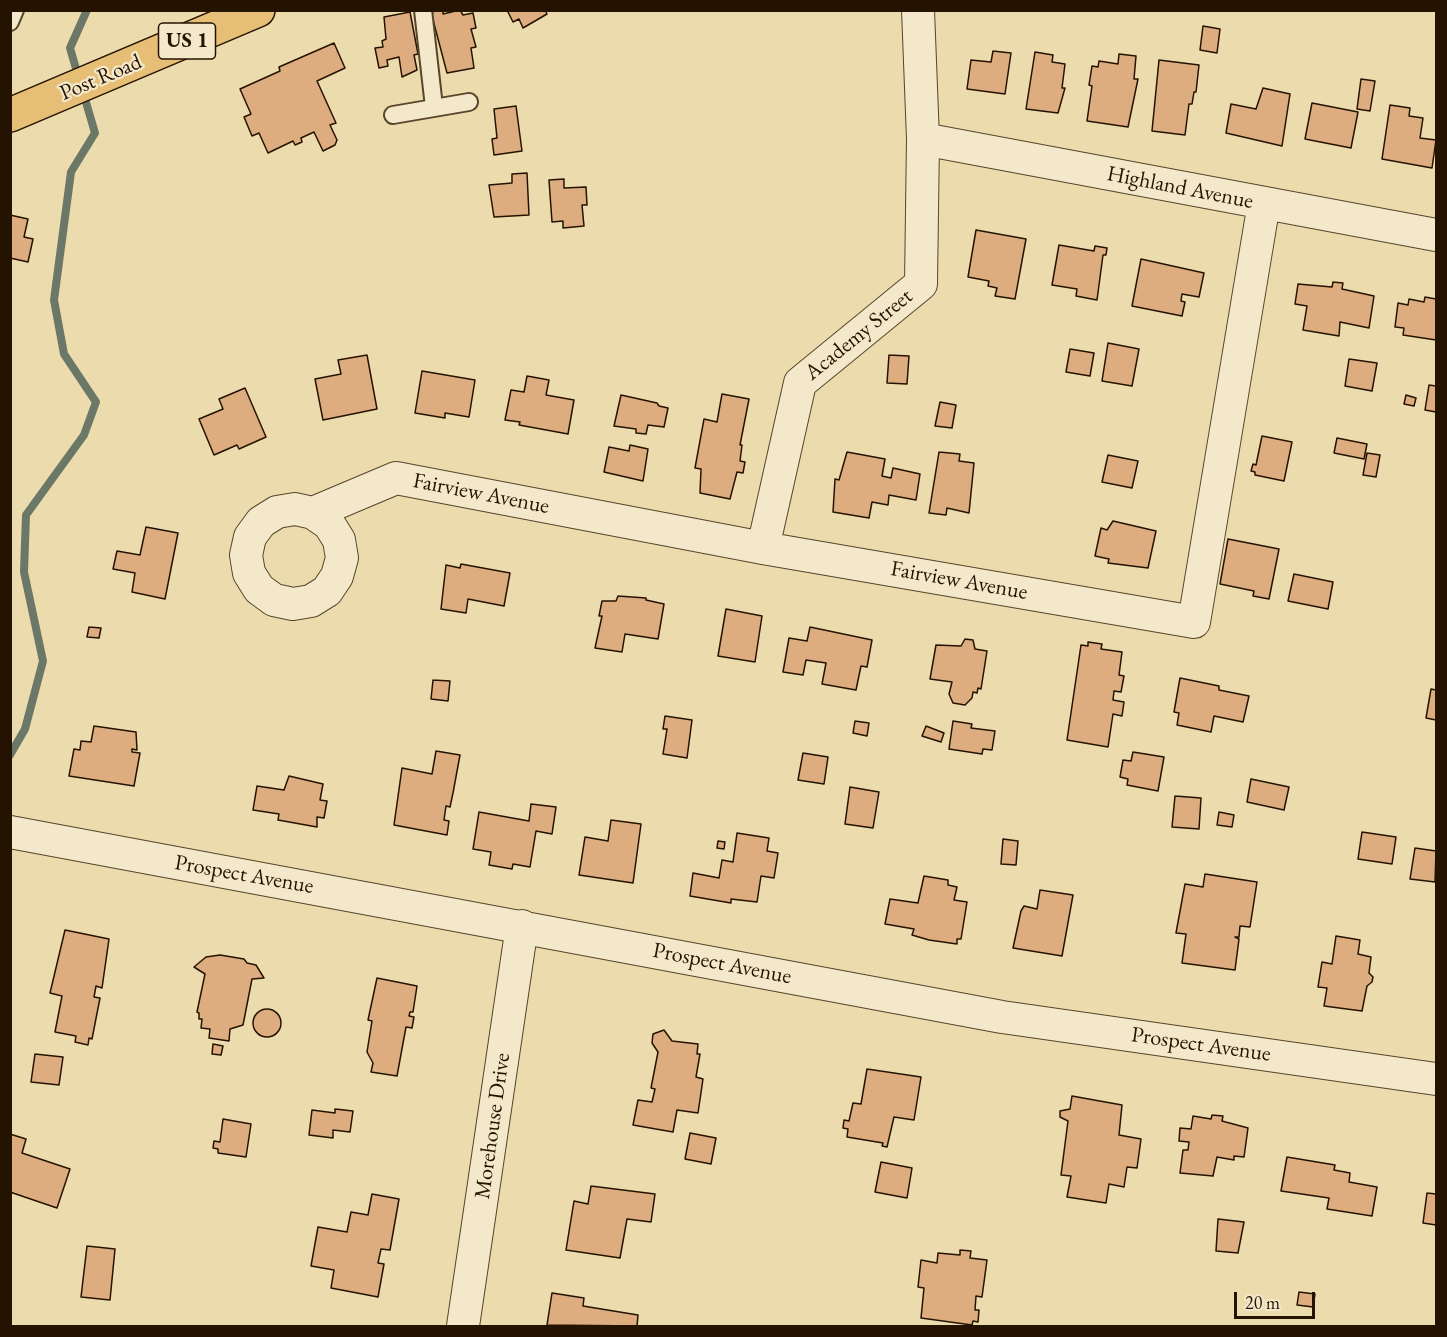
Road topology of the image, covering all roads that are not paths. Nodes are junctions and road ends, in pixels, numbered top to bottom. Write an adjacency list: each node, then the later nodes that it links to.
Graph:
1 (15, 10): 5 (lane)
2 (258, 10): 8 (main road, Post Road / US 1)
3 (423, 10): 7 (lane)
4 (918, 10): 10 (street, Academy Street)
5 (10, 22)
6 (469, 102): 7 (lane)
7 (434, 107): 9 (lane)
8 (10, 115)
9 (393, 115)
10 (923, 140): 11 (street, Highland Avenue); 14 (street, Academy Street)
11 (1264, 204): 12 (street, Highland Avenue); 14 (street, Fairview Avenue)
12 (1437, 235)
13 (314, 513): 14 (street, Fairview Avenue)
14 (763, 548)
15 (10, 832): 16 (street, Prospect Avenue)
16 (522, 926): 17 (street, Prospect Avenue); 18 (street, Morehouse Drive)
17 (1437, 1079)
18 (463, 1326)

